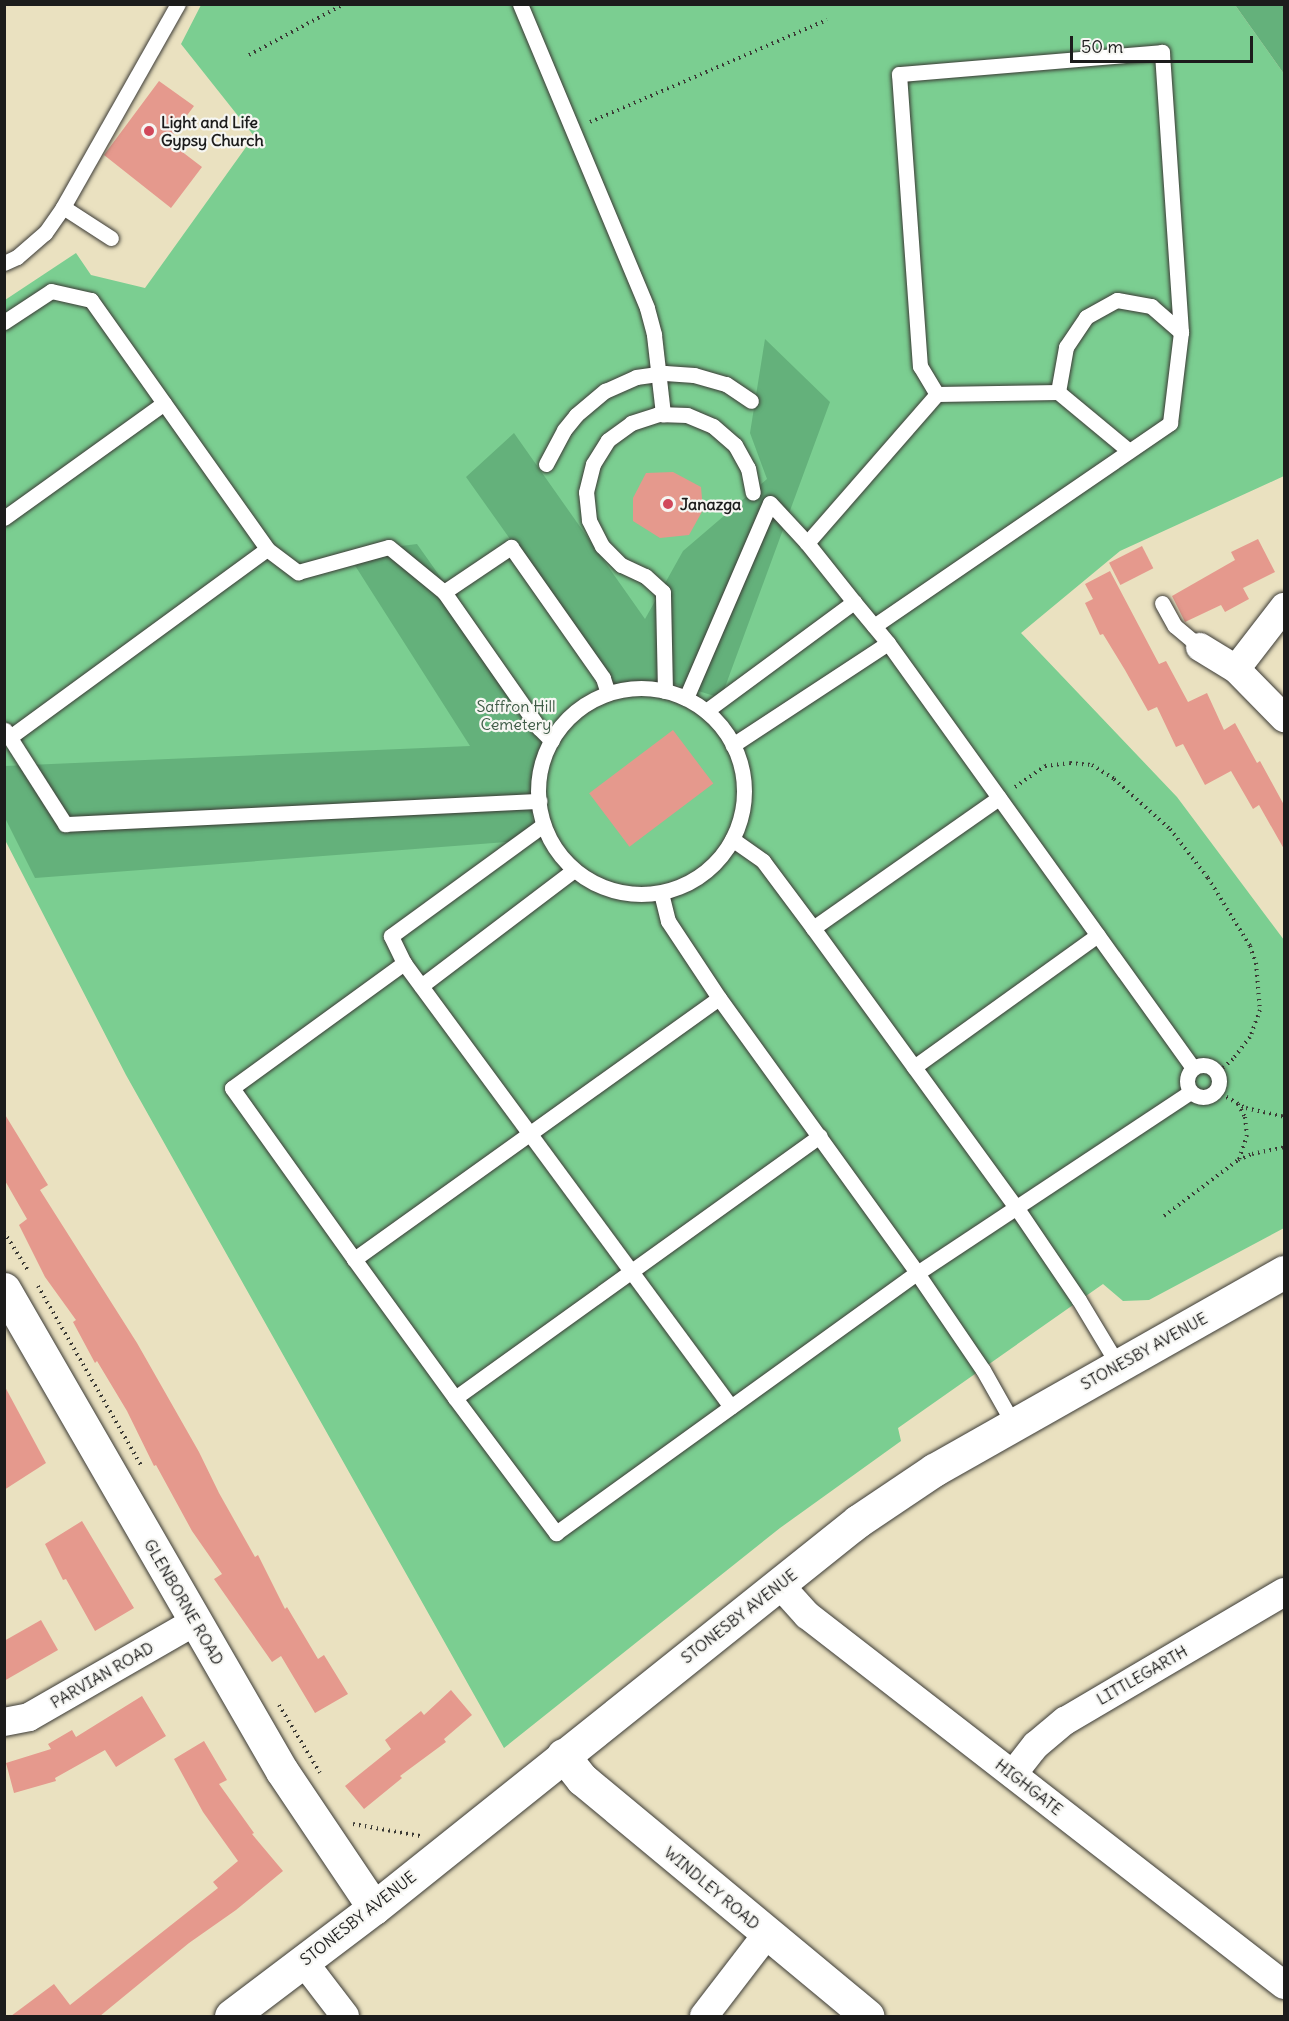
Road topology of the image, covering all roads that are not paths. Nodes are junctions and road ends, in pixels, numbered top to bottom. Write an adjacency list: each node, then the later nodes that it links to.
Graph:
1 (178, 4): 3 (lane)
2 (520, 4): 8 (lane)
3 (63, 207): 4 (lane); 5 (lane)
4 (111, 238)
5 (4, 263)
6 (4, 322): 12 (lane)
7 (1182, 332): 9 (lane); 10 (lane); 14 (lane)
8 (659, 373): 11 (lane); 13 (lane); 15 (lane)
9 (1058, 392): 10 (lane); 14 (lane)
10 (937, 394): 18 (lane)
11 (752, 401)
12 (164, 403): 17 (lane); 19 (lane)
13 (663, 414): 16 (lane); 28 (lane)
14 (1129, 451): 24 (lane)
15 (546, 464)
16 (753, 493)
17 (4, 518)
18 (807, 543): 21 (lane); 30 (lane)
19 (267, 549): 20 (lane); 33 (lane)
20 (444, 592): 29 (lane); 34 (lane)
21 (854, 602): 24 (lane); 31 (lane)
22 (1162, 603): 26 (lane)
23 (1284, 607): 27 (street)
24 (874, 626): 25 (lane)
25 (888, 643): 35 (lane); 36 (lane)
26 (1200, 646): 27 (street)
27 (1236, 669): 32 (street)
28 (665, 691): 29 (lane); 30 (lane)
29 (608, 693): 34 (lane)
30 (686, 698): 31 (lane)
31 (706, 711): 35 (lane)
32 (1284, 718)
33 (7, 733): 37 (lane)
34 (552, 741): 37 (lane)
35 (733, 745): 39 (lane)
36 (999, 798): 42 (lane); 43 (lane)
37 (538, 801): 38 (lane)
38 (543, 825): 40 (lane); 44 (lane)
39 (732, 839): 41 (lane); 42 (lane)
40 (574, 870): 41 (lane); 45 (lane)
41 (661, 893): 46 (lane)
42 (813, 928): 47 (lane)
43 (1098, 935): 47 (lane); 48 (lane)
44 (404, 963): 45 (lane); 53 (lane)
45 (421, 986): 50 (lane)
46 (719, 998): 50 (lane); 51 (lane)
47 (914, 1067): 52 (lane)
48 (1193, 1068): 49 (lane); 49 (lane)
49 (1190, 1092): 52 (lane)
50 (531, 1133): 53 (lane); 54 (lane)
51 (820, 1136): 54 (lane); 56 (lane)
52 (1016, 1207): 56 (lane); 58 (lane)
53 (354, 1259): 59 (lane)
54 (631, 1271): 59 (lane); 60 (lane)
55 (1284, 1272): 58 (main road, STONESBY AVENUE)
56 (918, 1273): 60 (lane); 61 (lane)
57 (4, 1289): 64 (main road, GLENBORNE ROAD)
58 (1118, 1365): 61 (main road, STONESBY AVENUE)
59 (455, 1398): 60 (lane)
60 (731, 1407)
61 (1014, 1425): 62 (main road, STONESBY AVENUE)
62 (779, 1584): 66 (main road, STONESBY AVENUE); 67 (street, HIGHGATE)
63 (1284, 1592): 67 (street, LITTLEGARTH)
64 (196, 1621): 65 (street, PARVIAN ROAD); 68 (main road, GLENBORNE ROAD)
65 (4, 1722)
66 (563, 1755): 68 (main road, STONESBY AVENUE); 69 (main road, WINDLEY ROAD)
67 (1013, 1774): 71 (street, HIGHGATE)
68 (374, 1908): 70 (main road, STONESBY AVENUE)
69 (767, 1934): 74 (street); 75 (main road, WINDLEY ROAD)
70 (303, 1961): 72 (main road, STONESBY AVENUE); 73 (street)
71 (1284, 1985)
72 (231, 2016)
73 (345, 2016)
74 (704, 2016)
75 (867, 2016)

